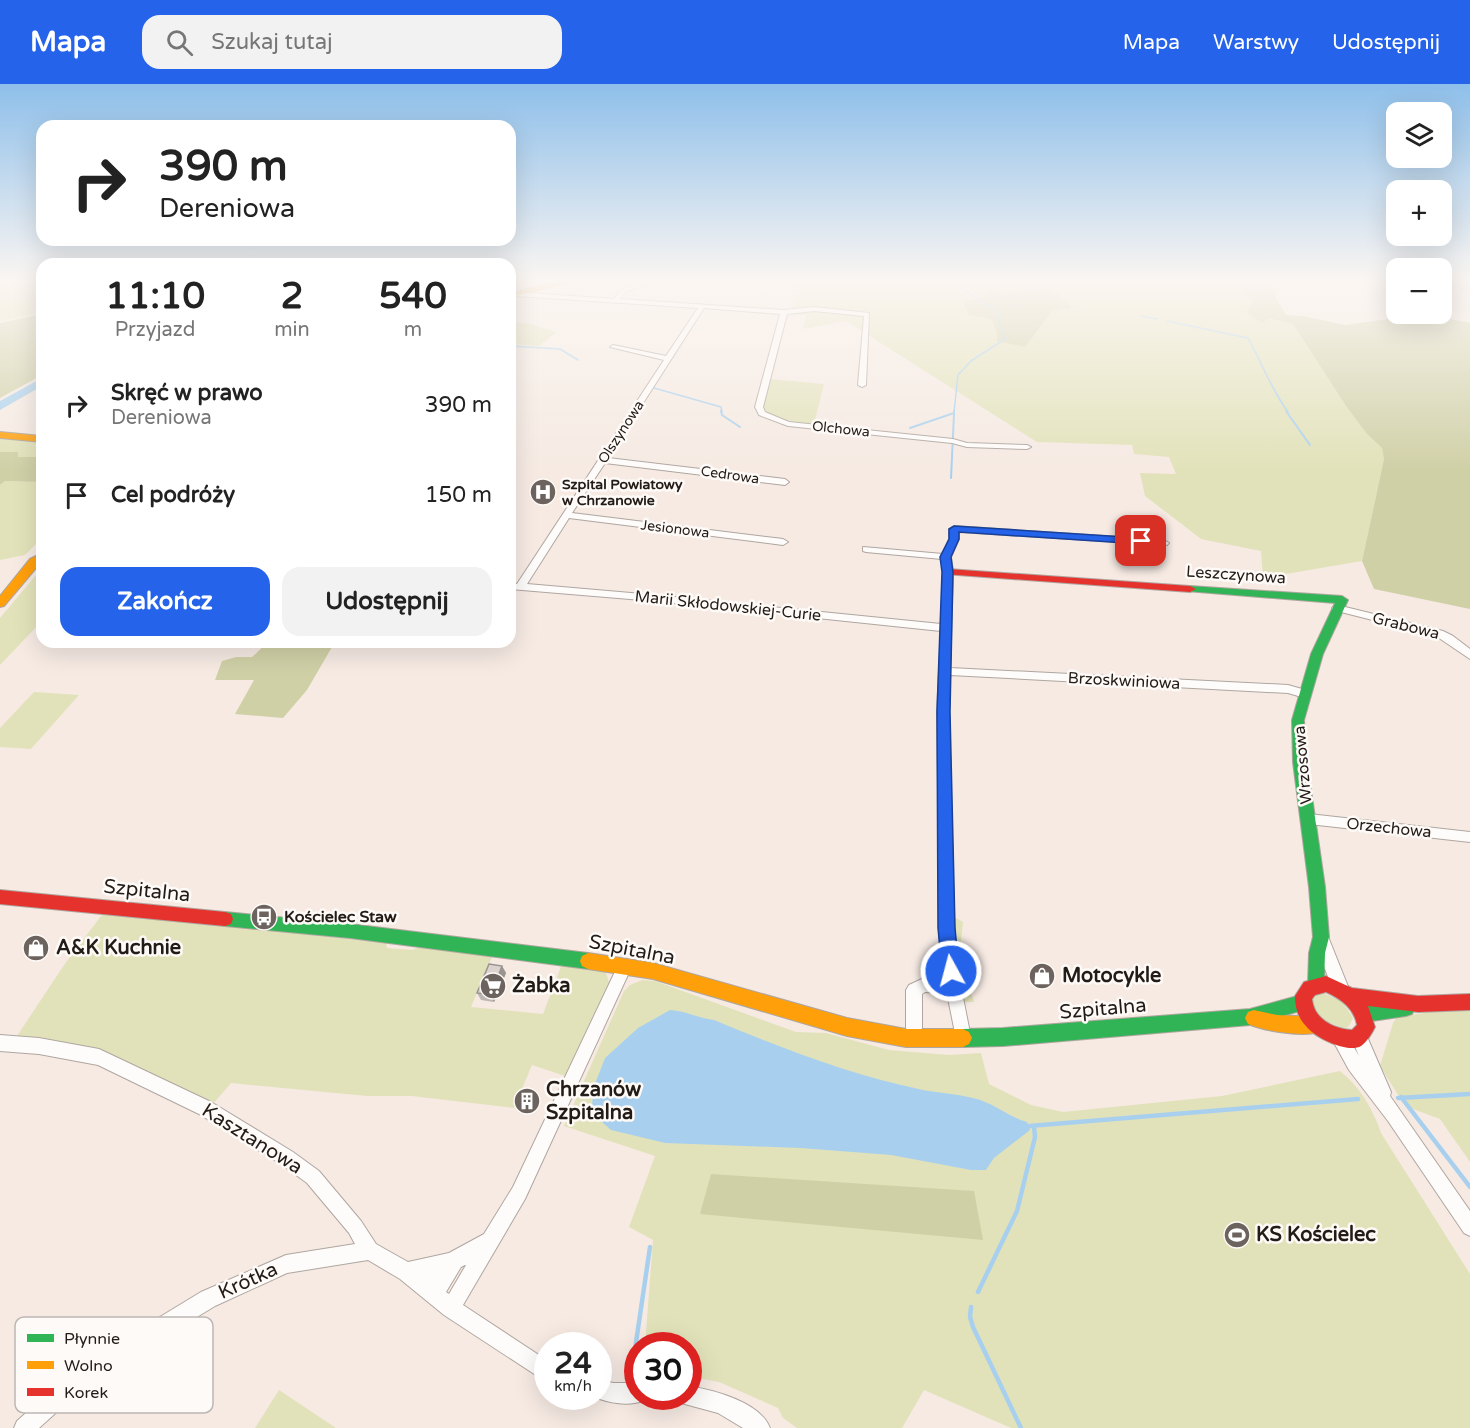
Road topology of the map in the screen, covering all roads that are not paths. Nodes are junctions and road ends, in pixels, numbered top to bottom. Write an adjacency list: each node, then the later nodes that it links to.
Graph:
1 (677, 345): 5 (street, Olszynowa)
2 (775, 345): 9 (street, Olchowa)
3 (865, 345): 6 (street)
4 (613, 347): 5 (street)
5 (668, 359): 10 (street, Olszynowa)
6 (862, 385)
7 (0, 435): 8 (main road)
8 (36, 438)
9 (1027, 447)
10 (603, 460): 11 (street, Cedrowa); 12 (street, Olszynowa)
11 (785, 482)
12 (566, 515): 13 (street, Jesionowa); 19 (street, Olszynowa)
13 (783, 542)
14 (1164, 543): 16 (street)
15 (866, 549): 16 (street)
16 (946, 557): 18 (street)
17 (36, 562): 21 (main road)
18 (948, 572): 22 (main road, Leszczynowa); 23 (street)
19 (516, 585)
20 (516, 586): 23 (street, Marii Skłodowskiej-Curie)
21 (0, 603)
22 (1340, 604): 24 (street, Grabowa); 26 (main road, Wrzosowa)
23 (946, 628): 25 (street)
24 (1470, 655)
25 (944, 671): 26 (street, Brzoskwiniowa); 33 (street)
26 (1305, 694): 27 (main road, Wrzosowa)
27 (1309, 819): 28 (street, Orzechowa); 30 (main road, Wrzosowa)
28 (1470, 837)
29 (0, 897): 31 (main road, Szpitalna)
30 (1321, 937): 32 (main road, Wrzosowa); 34 (street, Wrzosowa)
31 (625, 966): 44 (main road, Szpitalna); 48 (street)
32 (1317, 984): 34 (main road); 36 (main road)
33 (953, 986): 41 (street); 44 (street)
34 (1346, 992): 37 (main road); 38 (main road)
35 (1470, 1002): 37 (main road)
36 (1301, 1003): 39 (main road, Szpitalna); 40 (main road)
37 (1418, 1004): 38 (main road)
38 (1365, 1014): 42 (main road)
39 (1250, 1017): 40 (main road, Szpitalna); 44 (main road, Szpitalna)
40 (1316, 1025): 43 (main road)
41 (914, 1028)
42 (1359, 1036): 43 (main road); 46 (street)
43 (1339, 1037): 46 (street)
44 (963, 1038)
45 (0, 1043): 49 (street, Kasztanowa)
46 (1394, 1115): 47 (street)
47 (1470, 1227)
48 (491, 1240): 50 (street); 53 (street)
49 (369, 1251): 51 (street); 54 (street, Krótka)
50 (455, 1260): 51 (street); 52 (street)
51 (407, 1272): 52 (street)
52 (434, 1293): 53 (street)
53 (451, 1308): 55 (street)
54 (178, 1317)
55 (534, 1363)
56 (702, 1398): 59 (street)
57 (41, 1413): 58 (street, Krótka)
58 (24, 1428)
59 (759, 1428)

